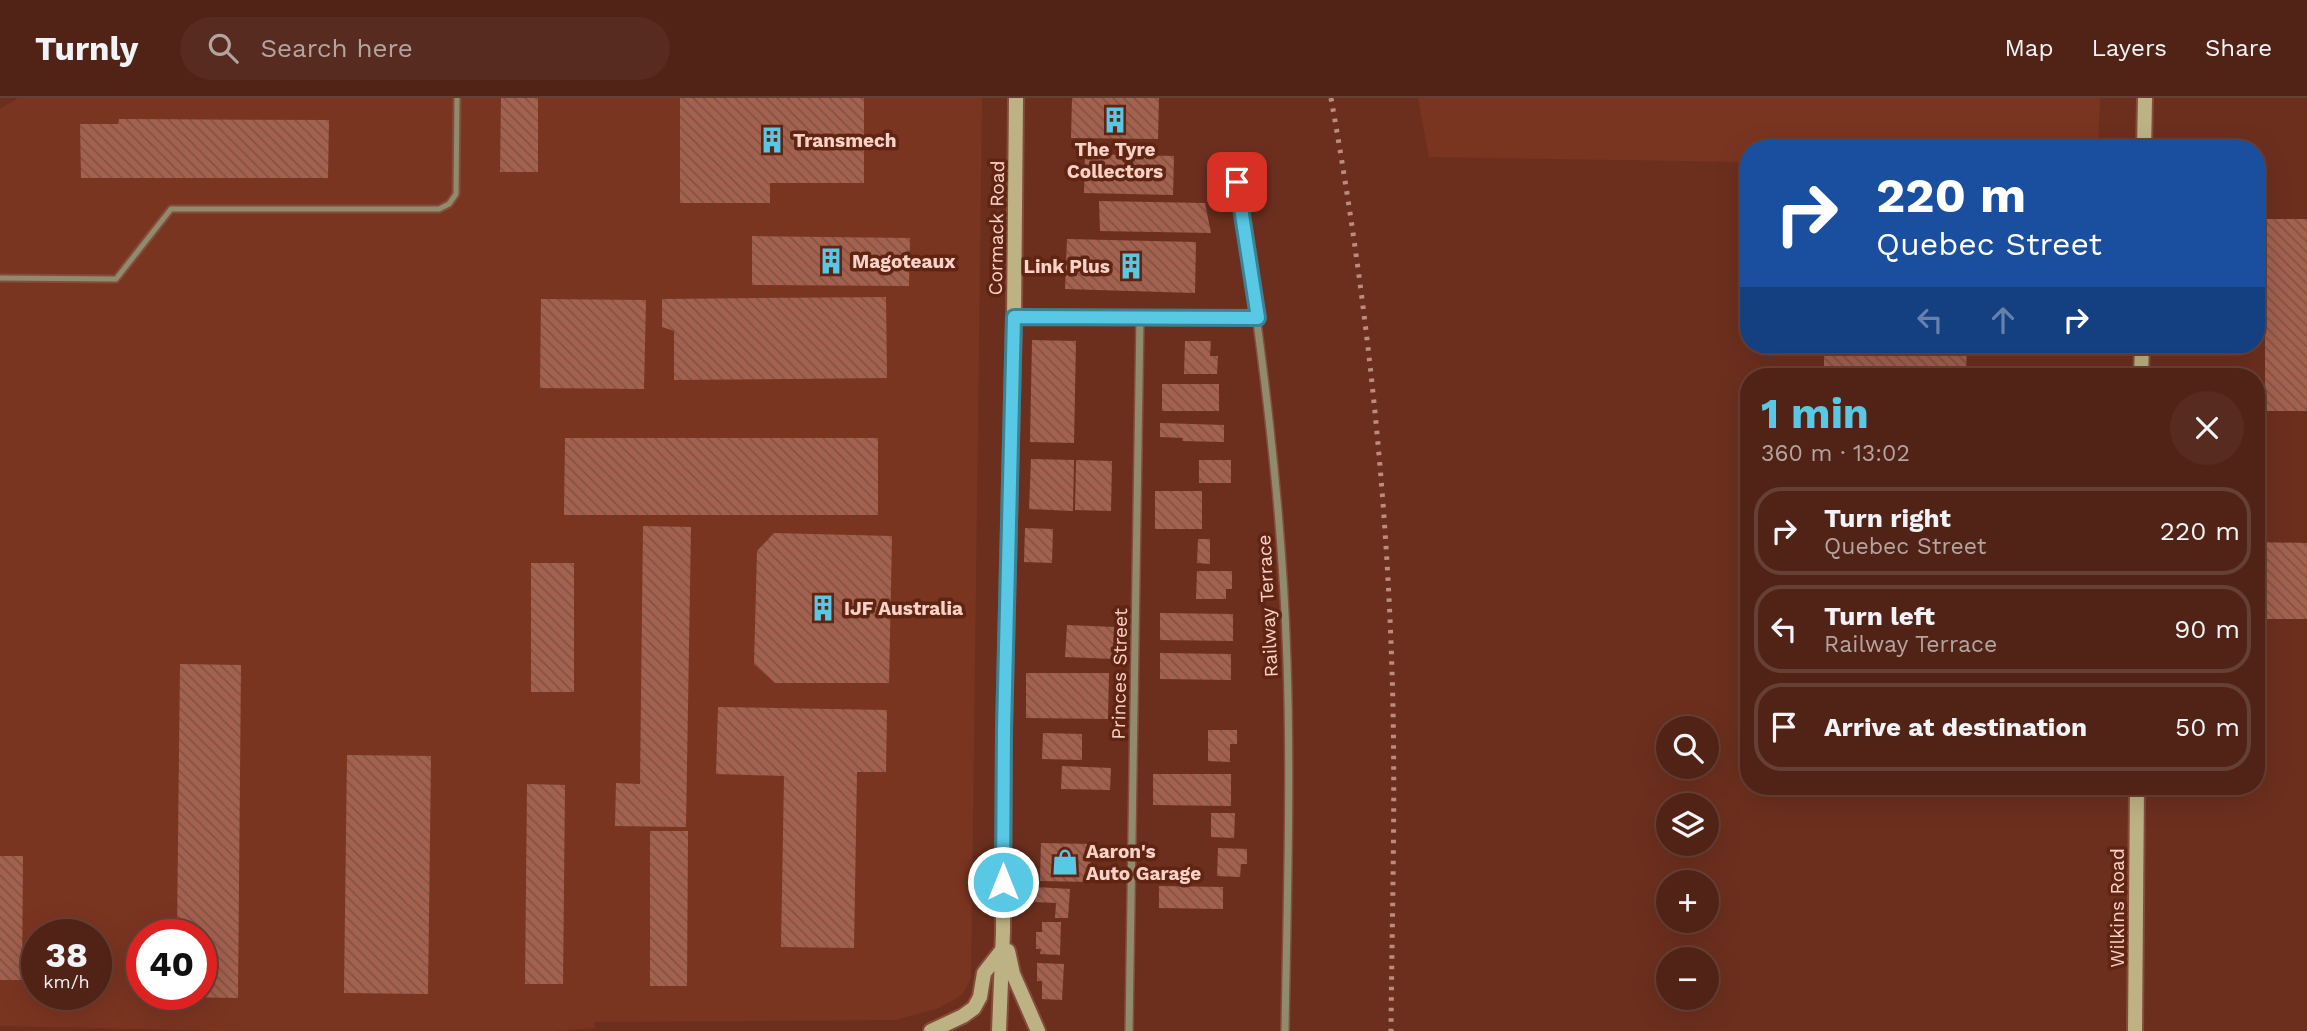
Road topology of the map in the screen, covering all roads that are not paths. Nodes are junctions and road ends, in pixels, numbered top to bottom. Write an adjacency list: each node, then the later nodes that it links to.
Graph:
1 (457, 98): 6 (lane)
2 (1016, 98): 7 (street, Cormack Road)
3 (2145, 98): 4 (street)
4 (2144, 140)
5 (1237, 182): 9 (street, Railway Terrace)
6 (0, 278)
7 (1014, 317): 8 (street); 11 (street, Cormack Road)
8 (1140, 317): 9 (street); 16 (street, Princes Street)
9 (1258, 318): 17 (street, Railway Terrace)
10 (2137, 795): 18 (street, Wilkins Road)
11 (1003, 932): 12 (street, Cormack Road); 15 (street)
12 (1002, 950): 13 (street); 14 (street, Cormack Road)
13 (931, 1031)
14 (999, 1031)
15 (1038, 1031)
16 (1129, 1031)
17 (1285, 1031)
18 (2135, 1031)

